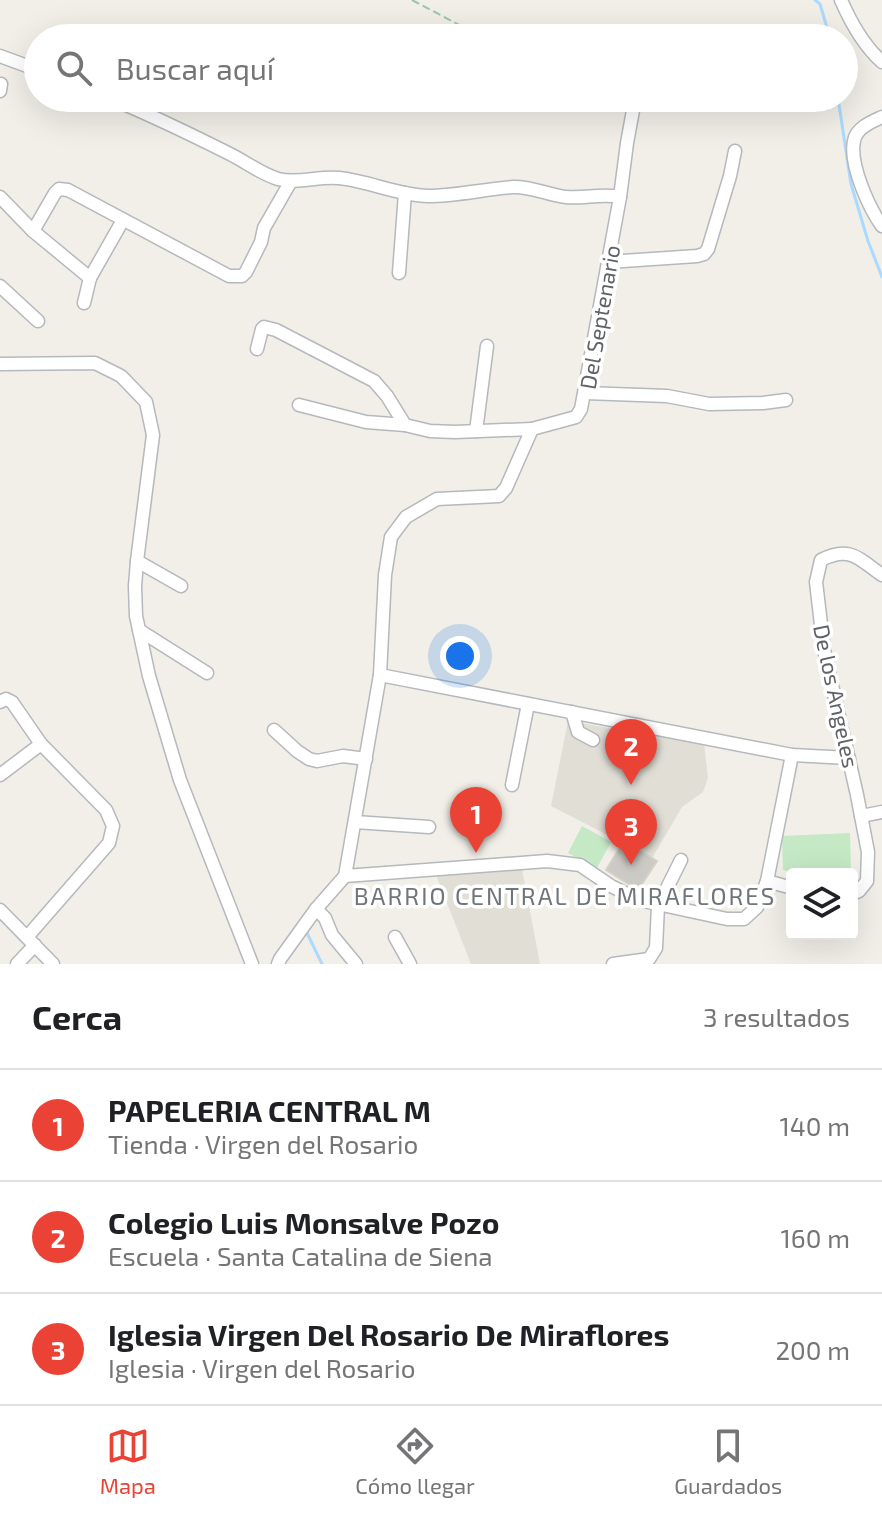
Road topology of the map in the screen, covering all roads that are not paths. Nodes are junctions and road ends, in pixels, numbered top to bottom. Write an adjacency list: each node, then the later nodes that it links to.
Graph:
1 (841, 0): 2 (street)
2 (853, 24)
3 (858, 33): 5 (street)
4 (0, 56): 6 (street)
5 (882, 62)
6 (24, 65)
7 (143, 112): 11 (street)
8 (633, 112): 14 (street, Del Septenario)
9 (882, 117): 16 (street)
10 (735, 151): 18 (street)
11 (291, 181): 12 (street); 15 (street)
12 (405, 193): 14 (street); 19 (street)
13 (0, 197): 17 (street)
14 (620, 197): 18 (street, Del Septenario)
15 (123, 220): 17 (street); 20 (street)
16 (882, 226)
17 (33, 231): 20 (street)
18 (608, 262): 27 (street, Del Septenario)
19 (399, 273)
20 (90, 278): 22 (street)
21 (0, 286): 23 (street)
22 (84, 303)
23 (38, 321)
24 (487, 346): 32 (street)
25 (257, 349): 30 (street)
26 (0, 364): 33 (street)
27 (585, 393): 28 (street); 31 (street, Del Septenario)
28 (786, 400)
29 (299, 405): 30 (street)
30 (405, 425): 32 (street)
31 (532, 429): 32 (street); 38 (street)
32 (476, 431)
33 (137, 561): 35 (street); 36 (street)
34 (882, 575): 46 (street, De los Angeles)
35 (181, 586)
36 (139, 630): 37 (street); 68 (street)
37 (207, 673)
38 (380, 675): 40 (street); 47 (street)
39 (0, 702): 44 (street)
40 (528, 704): 41 (street); 49 (street)
41 (572, 712): 43 (street); 45 (street)
42 (274, 730): 47 (street)
43 (593, 740)
44 (41, 744): 48 (street); 65 (street)
45 (792, 755): 46 (street); 58 (street)
46 (849, 758): 51 (street, De los Angeles)
47 (366, 759): 52 (street)
48 (0, 775)
49 (512, 785)
50 (882, 812): 51 (street)
51 (861, 816): 55 (street, De los Angeles)
52 (355, 822): 53 (street); 57 (street)
53 (429, 827)
54 (882, 850): 55 (street)
55 (868, 852): 60 (street, De los Angeles)
56 (681, 860): 61 (street)
57 (345, 876): 61 (street); 62 (street)
58 (767, 881): 59 (street); 61 (street)
59 (786, 886)
60 (858, 891)
61 (658, 906): 72 (street)
62 (316, 909): 69 (street); 70 (street)
63 (0, 910): 65 (street)
64 (395, 937): 71 (street)
65 (31, 941): 66 (street); 67 (street)
66 (17, 964)
67 (53, 964)
68 (252, 964)
69 (278, 964)
70 (356, 964)
71 (410, 964)
72 (613, 964)

